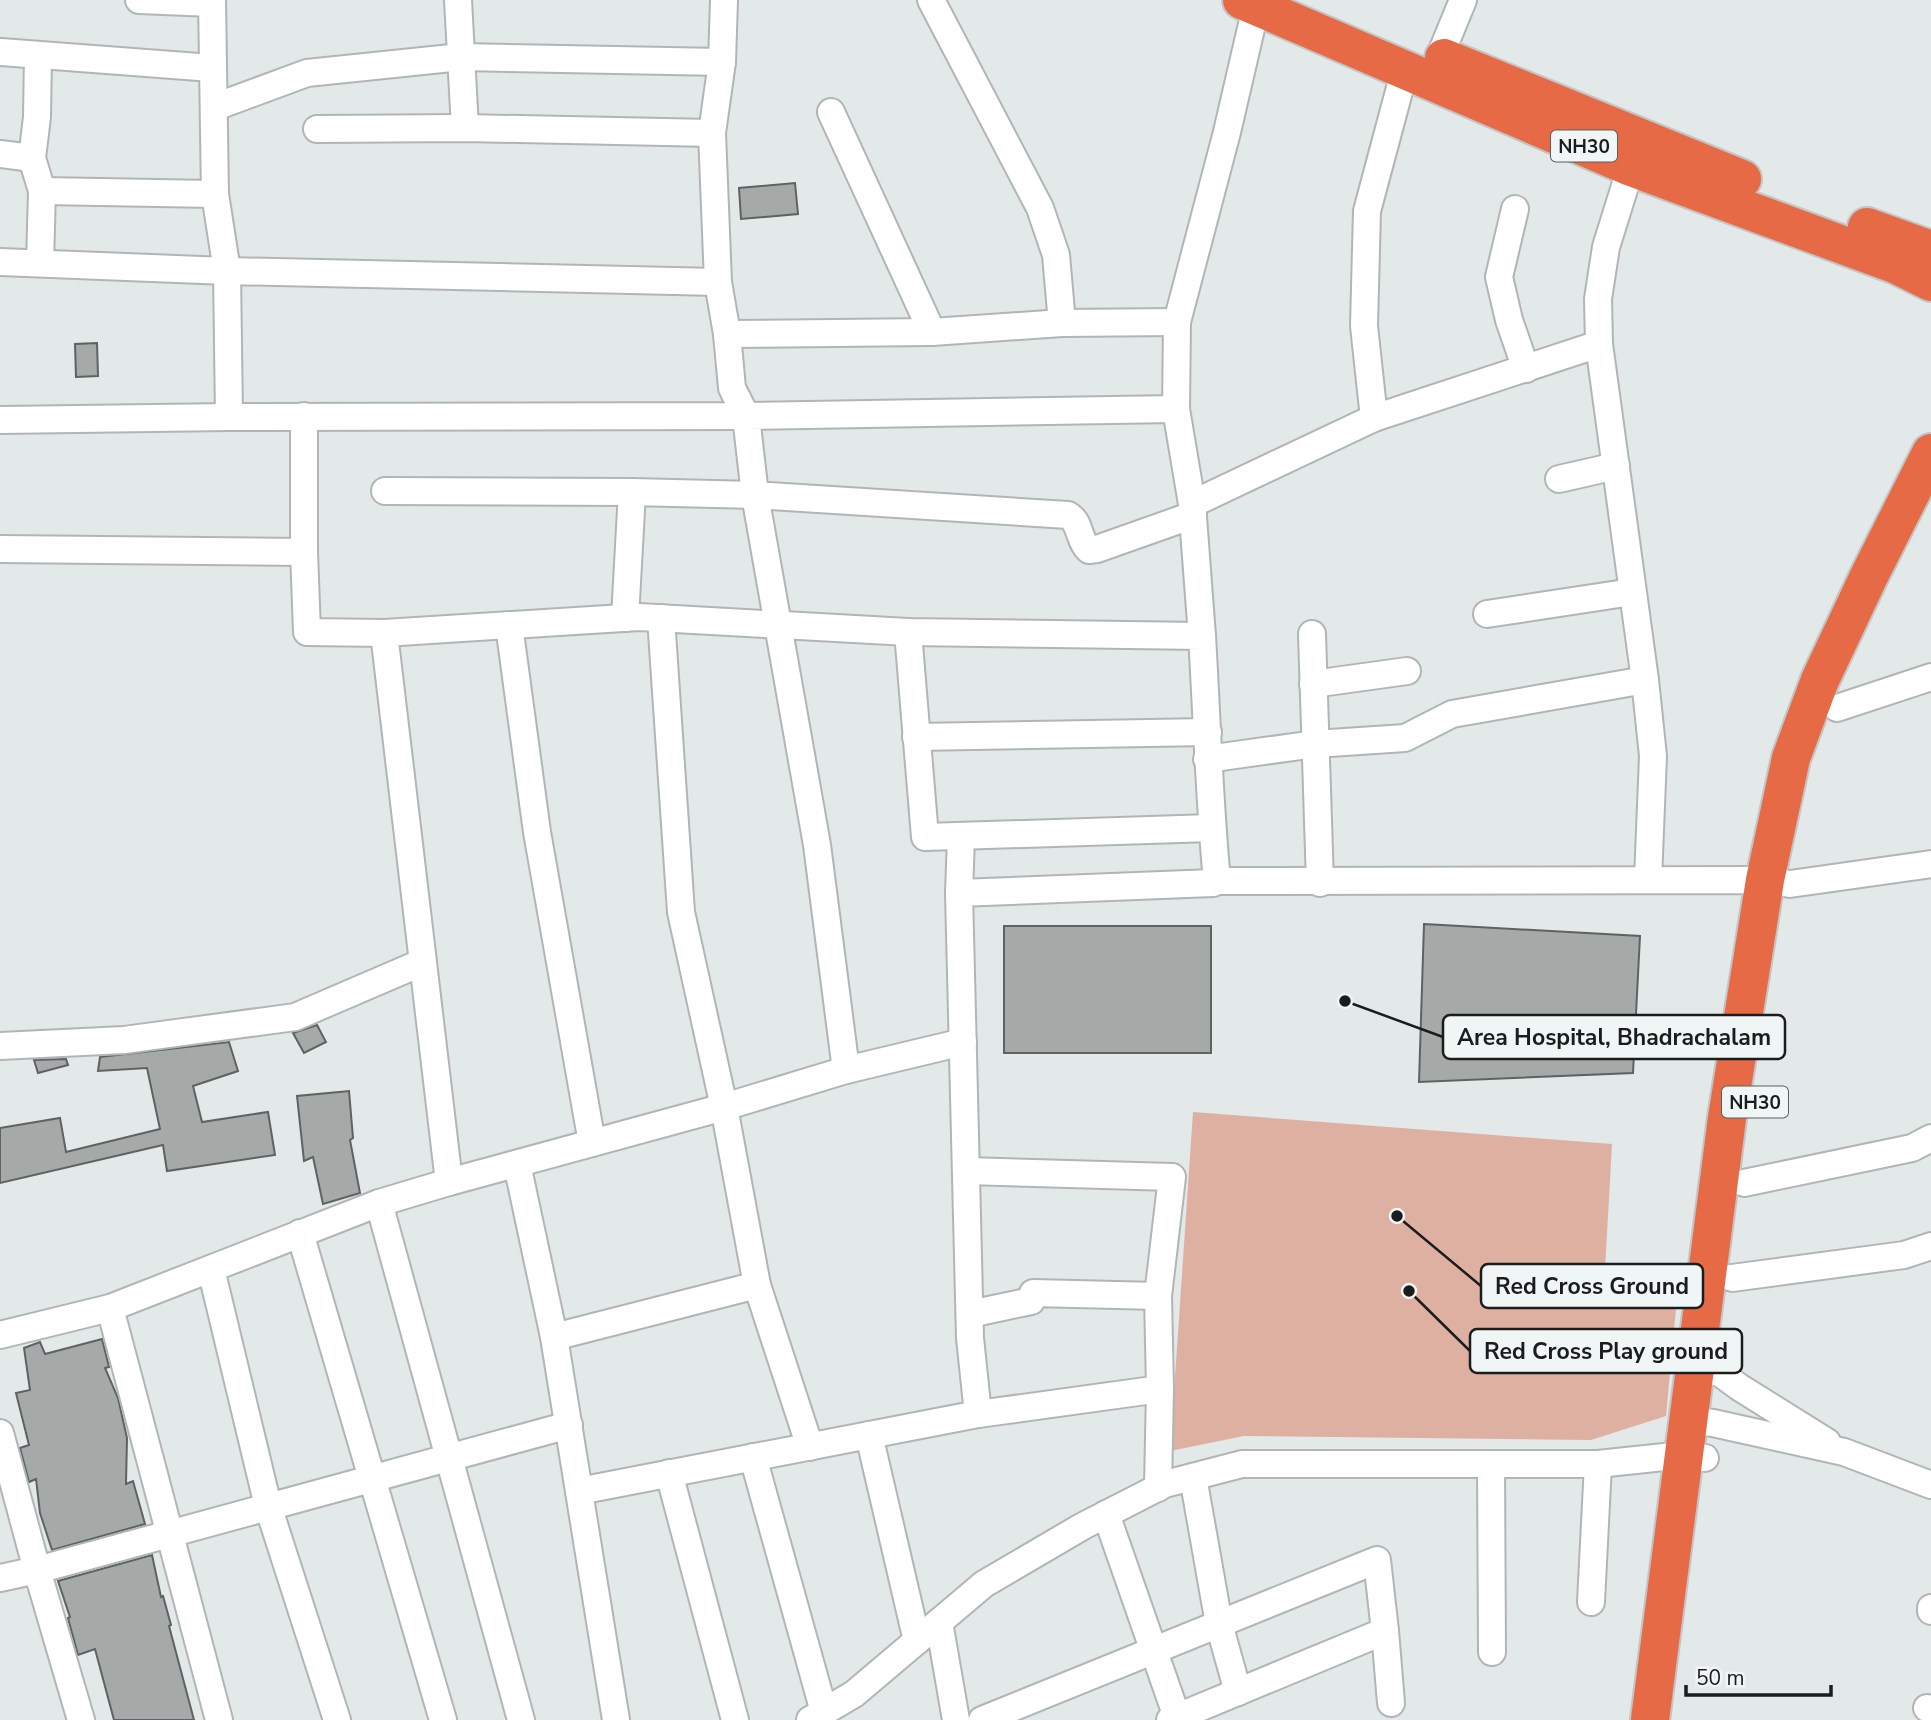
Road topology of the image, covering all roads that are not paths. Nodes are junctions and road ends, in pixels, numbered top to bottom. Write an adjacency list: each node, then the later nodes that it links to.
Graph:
1 (139, 0): 7 (street)
2 (458, 0): 12 (street)
3 (724, 0): 13 (street)
4 (931, 0): 32 (street)
5 (1303, 0): 11 (highway, NH30)
6 (1462, 0): 11 (street)
7 (212, 1): 14 (street)
8 (1249, 3): 15 (highway, NH30); 33 (street)
9 (1, 52): 10 (street)
10 (38, 55): 14 (street); 22 (street)
11 (1440, 56): 27 (highway, NH30)
12 (461, 57): 13 (street); 16 (street); 18 (street)
13 (722, 62): 20 (street)
14 (212, 68): 16 (street)
15 (1405, 69): 23 (highway, NH30); 42 (street)
16 (215, 107): 25 (street)
17 (831, 111): 34 (street)
18 (465, 128): 19 (street); 20 (street)
19 (317, 129)
20 (712, 133): 31 (street)
21 (0, 154): 22 (street)
22 (32, 158): 24 (street)
23 (1631, 167): 27 (highway, NH30); 36 (street)
24 (42, 191): 25 (street); 29 (street)
25 (215, 194): 30 (street)
26 (1515, 209): 37 (street)
27 (1926, 255)
28 (0, 262): 29 (street)
29 (40, 263): 30 (street)
30 (227, 271): 31 (street); 41 (street)
31 (718, 282): 35 (street)
32 (1062, 323): 33 (street); 34 (street)
33 (1177, 323): 38 (street)
34 (932, 332): 35 (street)
35 (727, 334): 40 (street)
36 (1599, 344): 37 (street); 45 (street)
37 (1526, 369): 42 (street)
38 (1176, 409): 40 (street); 50 (street)
39 (304, 416): 40 (street); 41 (street); 53 (street)
40 (746, 416): 49 (street)
41 (229, 417): 43 (street)
42 (1374, 418): 50 (street)
43 (0, 420)
44 (1931, 453): 78 (highway, NH30)
45 (1616, 466): 46 (street); 54 (street)
46 (1559, 479)
47 (385, 491): 48 (street)
48 (632, 492): 49 (street); 56 (street)
49 (755, 495): 50 (street); 59 (street)
50 (1192, 509): 63 (street)
51 (1931, 509): 68 (highway, NH30)
52 (0, 549): 53 (street)
53 (304, 552): 61 (street)
54 (1632, 592): 55 (street); 66 (street)
55 (1487, 614)
56 (625, 618): 57 (street); 58 (street)
57 (661, 618): 59 (street); 85 (street)
58 (509, 625): 61 (street); 87 (street)
59 (777, 626): 60 (street); 84 (street)
60 (908, 632): 63 (street); 70 (street)
61 (384, 633): 81 (street)
62 (1312, 634): 67 (street)
63 (1202, 636): 69 (street)
64 (1407, 671): 67 (street)
65 (1931, 677): 68 (street)
66 (1644, 680): 71 (street); 76 (street)
67 (1313, 684): 71 (street)
68 (1837, 708): 78 (highway, NH30)
69 (1208, 732): 70 (street); 72 (street)
70 (916, 737): 74 (street)
71 (1315, 744): 72 (street); 79 (street)
72 (1208, 759): 73 (street)
73 (1212, 828): 74 (street); 77 (street)
74 (961, 837): 80 (street)
75 (1931, 864): 78 (street)
76 (1647, 880): 78 (street); 79 (street)
77 (1217, 881): 79 (street); 80 (street)
78 (1777, 882): 91 (highway, NH30); 103 (highway, NH30)
79 (1320, 883)
80 (960, 893): 82 (street)
81 (423, 962): 83 (street); 90 (street)
82 (963, 1042): 84 (street); 89 (street)
83 (0, 1046)
84 (846, 1070): 85 (street)
85 (724, 1107): 87 (street); 97 (street)
86 (1931, 1138): 91 (street)
87 (592, 1143): 88 (street)
88 (517, 1164): 90 (street); 102 (street)
89 (967, 1171): 98 (street); 100 (street)
90 (449, 1182): 92 (street)
91 (1744, 1183): 96 (highway, NH30)
92 (379, 1203): 93 (street); 112 (street)
93 (300, 1233): 95 (street); 118 (street)
94 (1931, 1246): 96 (street)
95 (211, 1269): 99 (street); 122 (street)
96 (1732, 1278): 103 (highway, NH30)
97 (757, 1285): 102 (street); 110 (street)
98 (1157, 1296): 100 (street); 104 (street)
99 (110, 1308): 101 (street); 124 (street)
100 (970, 1314): 105 (street)
101 (0, 1335)
102 (554, 1337): 106 (street)
103 (1707, 1371): 109 (highway, NH30); 111 (street)
104 (1160, 1389): 105 (street); 120 (street)
105 (978, 1414): 108 (street)
106 (569, 1424): 112 (street); 121 (street)
107 (0, 1433): 125 (street)
108 (869, 1435): 110 (street); 131 (street)
109 (1697, 1439): 111 (street); 114 (street); 147 (highway, NH30); 148 (highway, NH30)
110 (810, 1447): 113 (street)
111 (1844, 1452): 119 (street)
112 (449, 1456): 118 (street); 142 (street)
113 (753, 1457): 116 (street); 136 (street)
114 (1598, 1464): 115 (street); 127 (street)
115 (1491, 1465): 117 (street); 133 (street)
116 (669, 1473): 121 (street); 144 (street)
117 (1193, 1477): 120 (street); 129 (street)
118 (371, 1478): 122 (street); 141 (street)
119 (1931, 1485)
120 (1158, 1488): 123 (street)
121 (579, 1491): 143 (street)
122 (268, 1506): 124 (street); 140 (street)
123 (1106, 1514): 128 (street); 132 (street)
124 (171, 1534): 125 (street); 139 (street)
125 (37, 1570): 126 (street); 138 (street)
126 (0, 1578)
127 (1591, 1602)
128 (939, 1622): 131 (street); 145 (street)
129 (1219, 1624): 130 (street); 132 (street); 134 (street)
130 (1385, 1631): 134 (street); 135 (street)
131 (917, 1641): 136 (street)
132 (1153, 1650): 137 (street); 146 (street)
133 (1492, 1652)
134 (1238, 1692): 137 (street)
135 (1391, 1703)
136 (817, 1716)
137 (1175, 1719)
138 (81, 1720)
139 (219, 1720)
140 (337, 1720)
141 (443, 1720)
142 (521, 1720)
143 (616, 1720)
144 (736, 1720)
145 (956, 1720)
146 (982, 1720)
147 (1650, 1720)
148 (1674, 1720)

